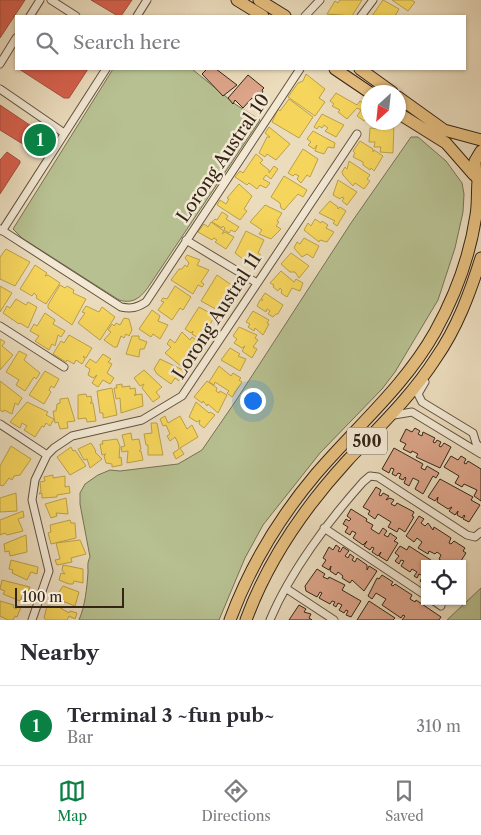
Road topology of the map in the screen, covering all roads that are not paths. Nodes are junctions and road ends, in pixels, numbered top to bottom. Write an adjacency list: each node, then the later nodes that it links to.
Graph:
1 (40, 0): 8 (street)
2 (52, 0): 9 (street)
3 (147, 0): 10 (street)
4 (237, 0): 7 (main road)
5 (373, 0): 14 (street)
6 (317, 3): 12 (street); 13 (street)
7 (263, 9): 11 (main road)
8 (31, 15)
9 (74, 15)
10 (138, 15)
11 (282, 15)
12 (306, 15)
13 (312, 15)
14 (362, 15)
15 (15, 40): 16 (street)
16 (0, 64)
17 (105, 70): 26 (street)
18 (299, 70): 32 (street, Lorong Austral 10)
19 (336, 70): 22 (main road)
20 (361, 70): 21 (main road)
21 (382, 85)
22 (361, 87)
23 (0, 89): 26 (street)
24 (406, 103): 28 (main road)
25 (406, 118): 30 (main road)
26 (64, 133): 31 (street)
27 (357, 134): 34 (street, Lorong Austral 11)
28 (481, 140)
29 (481, 150): 30 (main road, 500)
30 (478, 180): 52 (main road, 500)
31 (1, 230): 32 (street, Lorong Austral 10)
32 (186, 240): 34 (street, Lorong Austral 10)
33 (481, 258): 37 (main road, 500)
34 (256, 282): 46 (street, Lorong Austral 11)
35 (0, 326): 36 (street)
36 (64, 366)
37 (424, 376): 38 (street); 40 (main road, 500)
38 (425, 404): 39 (street); 42 (street)
39 (419, 416): 40 (street); 43 (street)
40 (389, 417): 53 (main road, 500)
41 (0, 424): 46 (street)
42 (464, 426): 43 (street); 44 (street)
43 (456, 438): 45 (street)
44 (481, 449)
45 (481, 454)
46 (47, 456): 51 (street, Lorong Austral 11)
47 (324, 528): 48 (street); 49 (street); 50 (street)
48 (481, 532)
49 (287, 589): 54 (street); 55 (street)
50 (421, 592)
51 (32, 620)
52 (230, 620)
53 (246, 620)
54 (270, 620)
55 (334, 620)

